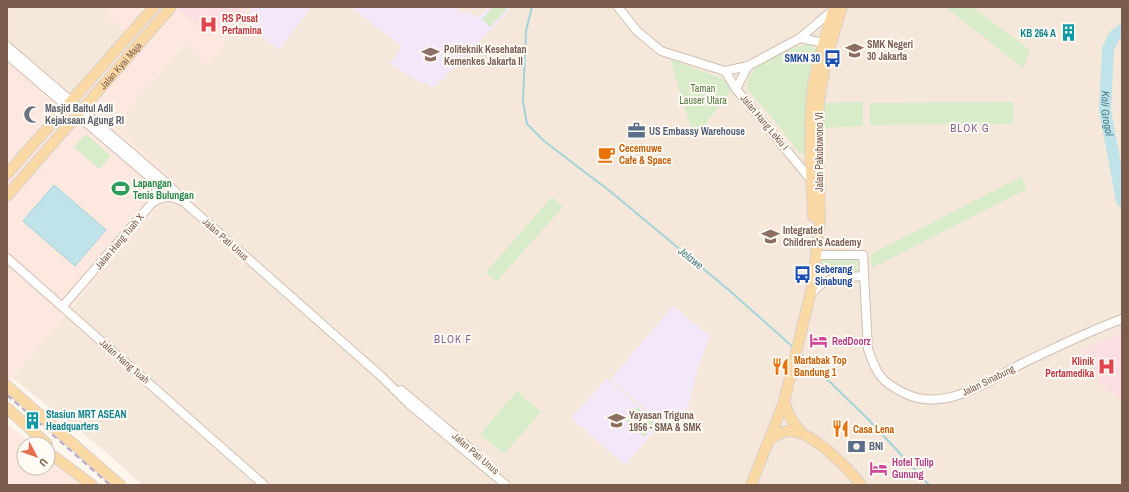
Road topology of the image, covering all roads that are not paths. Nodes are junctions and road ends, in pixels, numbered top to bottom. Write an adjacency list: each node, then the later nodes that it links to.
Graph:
1 (154, 7): 12 (main road, Jalan Kyai Maja)
2 (172, 7): 13 (main road, Jalan Kyai Maja)
3 (618, 7): 10 (street)
4 (837, 8): 5 (street); 6 (main road, Jalan Pakubuwono VI)
5 (800, 38): 6 (street); 9 (street)
6 (828, 44): 15 (main road, Jalan Pakubuwono VI); 21 (main road, Jalan Pakubuwono VI)
7 (7, 46): 12 (street)
8 (7, 54): 12 (street)
9 (748, 66): 10 (street); 11 (street)
10 (725, 71): 11 (street, Jalan Hang Lekiu I)
11 (736, 89): 14 (street, Jalan Hang Lekiu I)
12 (68, 103): 13 (street, Jalan Pati Unus); 16 (main road, Jalan Kyai Maja)
13 (80, 112): 18 (main road, Jalan Kyai Maja); 19 (street, Jalan Pati Unus); 20 (street, Jalan Pati Unus)
14 (791, 154): 15 (street, Jalan Hang Lekiu I); 17 (street, Jalan Hang Lekiu I)
15 (811, 162): 17 (main road, Jalan Pakubuwono VI)
16 (7, 174)
17 (811, 180): 24 (main road, Jalan Pakubuwono VI)
18 (7, 196)
19 (153, 202): 20 (street); 25 (street, Jalan Hang Tuah X)
20 (184, 202): 28 (street, Jalan Pati Unus)
21 (816, 255): 23 (street, Jalan Sinabung); 24 (main road, Jalan Pakubuwono VI)
22 (7, 258): 25 (street, Jalan Hang Tuah)
23 (864, 276): 24 (street); 26 (street, Jalan Sinabung)
24 (808, 299): 30 (main road, Jalan Pakubuwono VI)
25 (63, 306): 43 (street, Jalan Hang Tuah)
26 (1122, 319)
27 (7, 378): 38 (main road)
28 (382, 378): 44 (street, Jalan Pati Unus); 45 (street, Jalan Pati Unus)
29 (7, 386): 38 (main road)
30 (784, 402): 33 (main road); 36 (main road, Jalan Pakubuwono VI)
31 (7, 408): 35 (main road)
32 (7, 417): 34 (main road)
33 (804, 435): 36 (main road); 47 (main road)
34 (29, 436)
35 (39, 436)
36 (770, 439): 46 (main road, Jalan Pakubuwono VI)
37 (56, 452): 40 (main road)
38 (86, 456): 42 (main road)
39 (56, 459): 40 (main road)
40 (82, 478): 41 (main road)
41 (92, 485)
42 (120, 485)
43 (264, 485)
44 (506, 485)
45 (513, 485)
46 (751, 485)
47 (861, 485)

